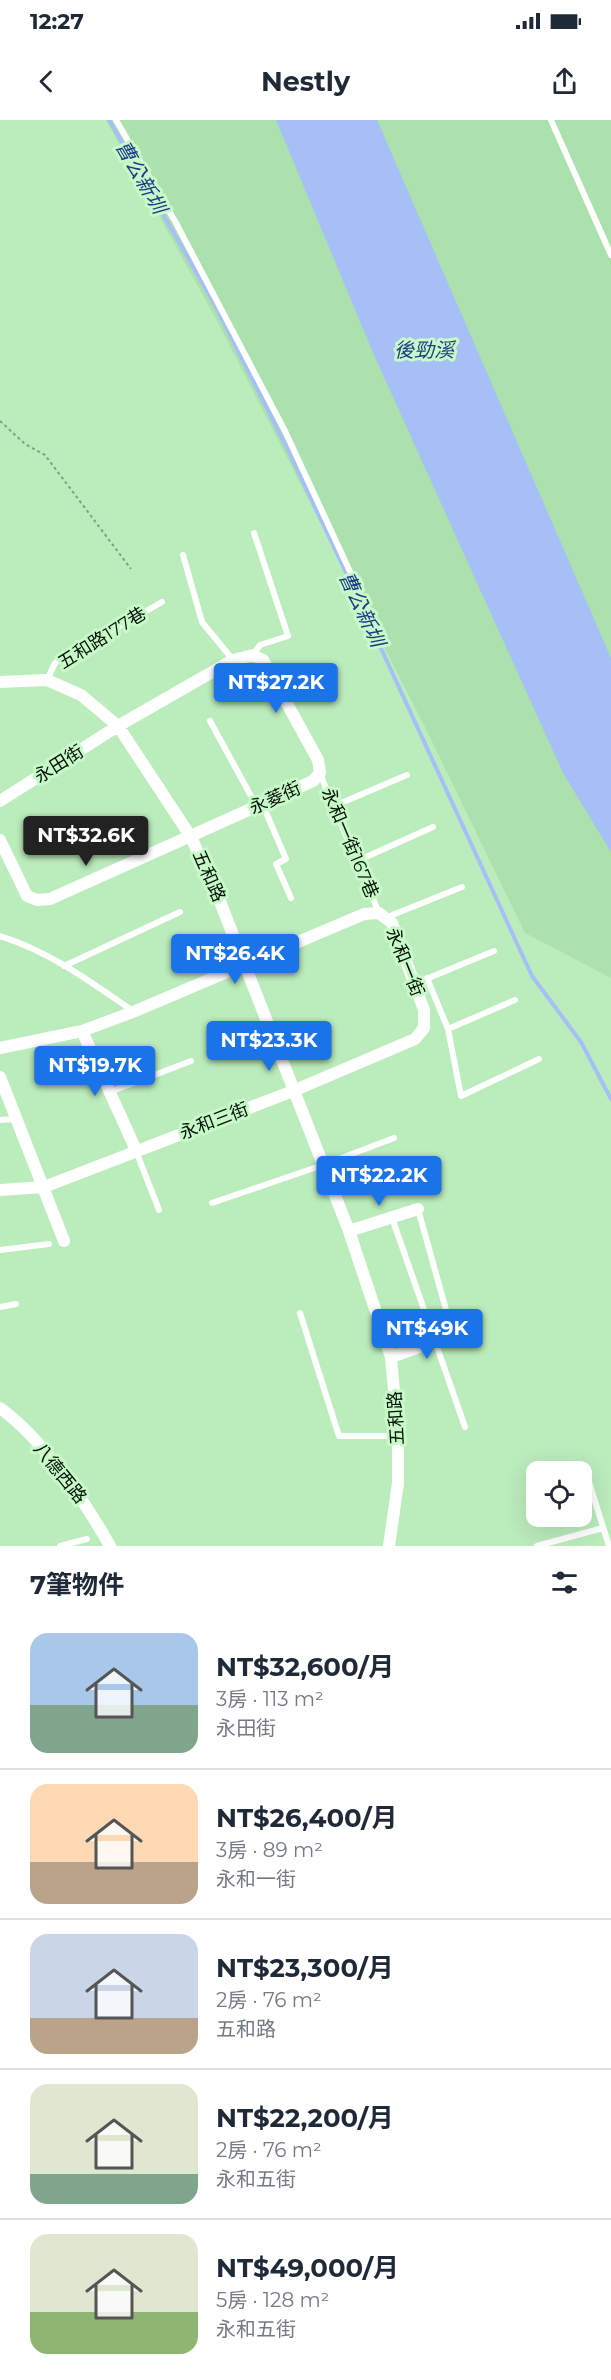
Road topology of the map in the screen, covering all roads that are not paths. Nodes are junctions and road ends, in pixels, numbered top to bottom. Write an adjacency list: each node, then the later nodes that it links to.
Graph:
1 (116, 120): 8 (lane)
2 (551, 120): 3 (lane)
3 (609, 245): 4 (lane)
4 (611, 255)
5 (255, 533): 9 (lane)
6 (183, 555): 10 (lane)
7 (162, 602): 11 (lane, 五和路177巷)
8 (371, 617)
9 (253, 655): 10 (street); 15 (street, 永菱街)
10 (233, 660): 14 (street)
11 (48, 680): 12 (street, 五和路); 14 (street, 五和路)
12 (0, 682)
13 (210, 721): 18 (lane)
14 (118, 726): 17 (street, 永田街); 21 (street, 五和路)
15 (320, 773): 18 (street, 永菱街); 19 (lane, 永和一街167巷)
16 (407, 775): 19 (lane)
17 (0, 801)
18 (259, 804): 21 (street, 永菱街); 25 (lane)
19 (334, 806): 23 (lane, 永和一街167巷)
20 (433, 827): 23 (lane)
21 (191, 837): 22 (street); 30 (street, 五和路)
22 (0, 840)
23 (357, 861): 27 (lane, 永和一街167巷)
24 (462, 886): 27 (lane)
25 (291, 898)
26 (180, 912): 31 (lane)
27 (382, 916): 30 (street, 永和一街); 33 (street, 永和一街)
28 (0, 936): 31 (lane)
29 (494, 951): 32 (lane)
30 (245, 964): 36 (street, 永和一街); 43 (street, 五和路)
31 (64, 966): 36 (lane)
32 (427, 978): 33 (lane); 37 (lane)
33 (414, 984): 35 (street, 永和一街)
34 (515, 1000): 37 (lane)
35 (424, 1010): 43 (street, 永和三街)
36 (133, 1011): 38 (street, 永和一街)
37 (448, 1029): 40 (lane)
38 (82, 1031): 39 (street, 永和一街); 44 (street)
39 (0, 1048)
40 (539, 1059)
41 (191, 1061): 44 (lane)
42 (0, 1077): 45 (street)
43 (293, 1091): 48 (street, 永和三街); 49 (street, 五和路)
44 (110, 1092): 48 (street)
45 (16, 1119): 46 (lane); 50 (street)
46 (0, 1120)
47 (394, 1138): 49 (lane)
48 (135, 1150): 50 (street, 永和三街); 54 (lane)
49 (323, 1166): 52 (lane); 56 (street, 五和路)
50 (44, 1187): 51 (street, 永和三街); 57 (street)
51 (0, 1190)
52 (212, 1203)
53 (418, 1209): 55 (street); 63 (lane)
54 (159, 1210)
55 (392, 1218): 56 (street); 64 (lane)
56 (348, 1231): 65 (street, 五和路)
57 (64, 1241)
58 (49, 1244): 59 (lane)
59 (0, 1250)
60 (16, 1304): 61 (lane)
61 (0, 1306)
62 (300, 1313): 68 (lane)
63 (453, 1335): 64 (street)
64 (435, 1341): 65 (street); 67 (lane)
65 (391, 1357): 68 (street, 五和路)
66 (0, 1408): 73 (street, 八德西路)
67 (465, 1427)
68 (398, 1436): 74 (street, 五和路)
69 (592, 1492): 70 (lane)
70 (603, 1528): 75 (lane); 76 (lane)
71 (87, 1539): 72 (lane)
72 (60, 1546)
73 (110, 1546)
74 (389, 1546)
75 (537, 1546)
76 (609, 1546)

